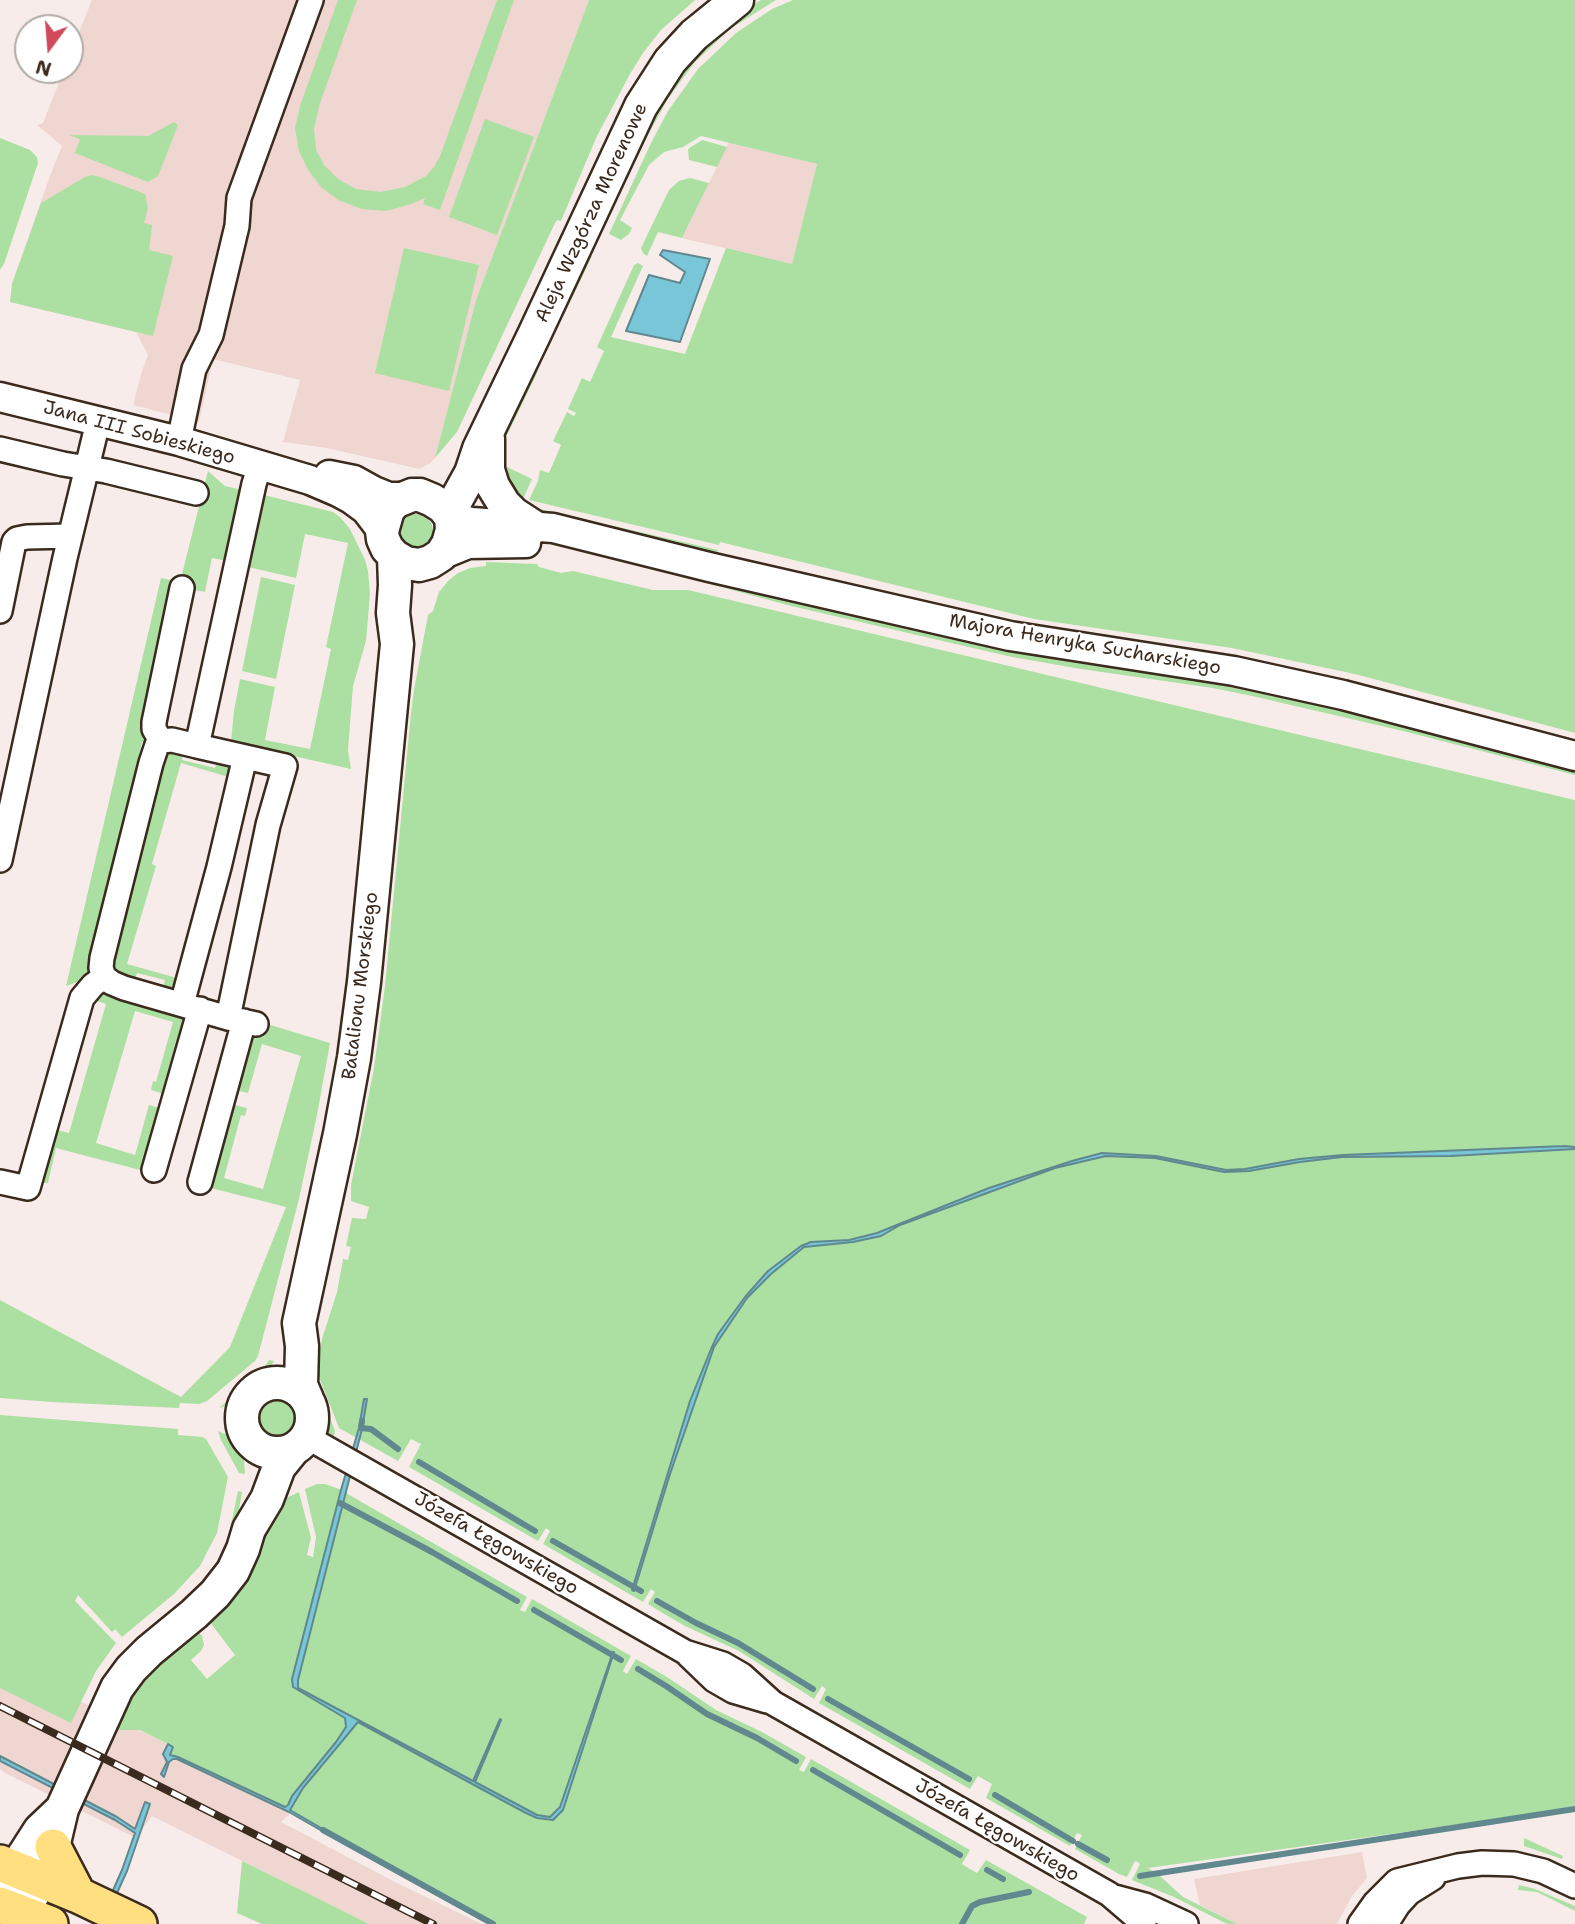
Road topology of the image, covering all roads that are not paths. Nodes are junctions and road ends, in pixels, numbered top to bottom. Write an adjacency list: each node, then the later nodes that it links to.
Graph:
1 (311, 0): 6 (street)
2 (737, 0): 5 (main road, Aleja Wzgórza Morenowe)
3 (0, 397): 4 (street, Jana III Sobieskiego)
4 (98, 422): 6 (street, Jana III Sobieskiego); 9 (street)
5 (484, 439): 11 (main road, Aleja Wzgórza Morenowe); 12 (main road, Aleja Wzgórza Morenowe); 13 (main road)
6 (179, 441): 8 (street, Jana III Sobieskiego)
7 (0, 449): 9 (street)
8 (269, 467): 11 (street, Jana III Sobieskiego); 16 (street, Jana III Sobieskiego); 22 (street)
9 (87, 468): 10 (street); 14 (street)
10 (196, 493)
11 (412, 496): 12 (main road); 16 (main road)
12 (451, 517): 13 (street, Majora Henryka Sucharskiego); 17 (main road)
13 (534, 527): 15 (street, Majora Henryka Sucharskiego)
14 (70, 536): 19 (street); 25 (street)
15 (595, 539): 17 (street, Majora Henryka Sucharskiego); 23 (street, Majora Henryka Sucharskiego)
16 (388, 543): 17 (main road); 20 (main road, Batalionu Morskiego)
17 (436, 558): 20 (main road, Batalionu Morskiego)
18 (182, 588): 21 (street)
19 (0, 611)
20 (397, 644): 32 (main road, Batalionu Morskiego)
21 (161, 741): 22 (street); 26 (street)
22 (197, 746): 24 (street)
23 (1575, 756)
24 (246, 757): 27 (street); 28 (street)
25 (0, 860)
26 (103, 972): 27 (street); 30 (street)
27 (191, 1007): 28 (street); 29 (street)
28 (243, 1021): 31 (street)
29 (154, 1170)
30 (0, 1182)
31 (200, 1182)
32 (299, 1323): 33 (main road, Batalionu Morskiego); 34 (main road, Batalionu Morskiego)
33 (269, 1383): 34 (main road); 35 (main road)
34 (307, 1399): 36 (main road)
35 (247, 1438): 36 (main road); 37 (main road)
36 (300, 1444): 37 (main road); 44 (street, Józefa Łęgowskiego)
37 (249, 1529): 38 (main road)
38 (62, 1809): 39 (main road); 41 (main road)
39 (54, 1847): 41 (main road); 43 (main road)
40 (1447, 1868): 42 (street); 49 (street); 50 (street)
41 (18, 1871): 43 (main road); 45 (main road)
42 (1575, 1886)
43 (78, 1895): 46 (main road)
44 (1112, 1896): 47 (street, Józefa Łęgowskiego); 48 (street, Józefa Łęgowskiego)
45 (16, 1913)
46 (139, 1924)
47 (1144, 1924)
48 (1186, 1924)
49 (1360, 1924)
50 (1386, 1924)

